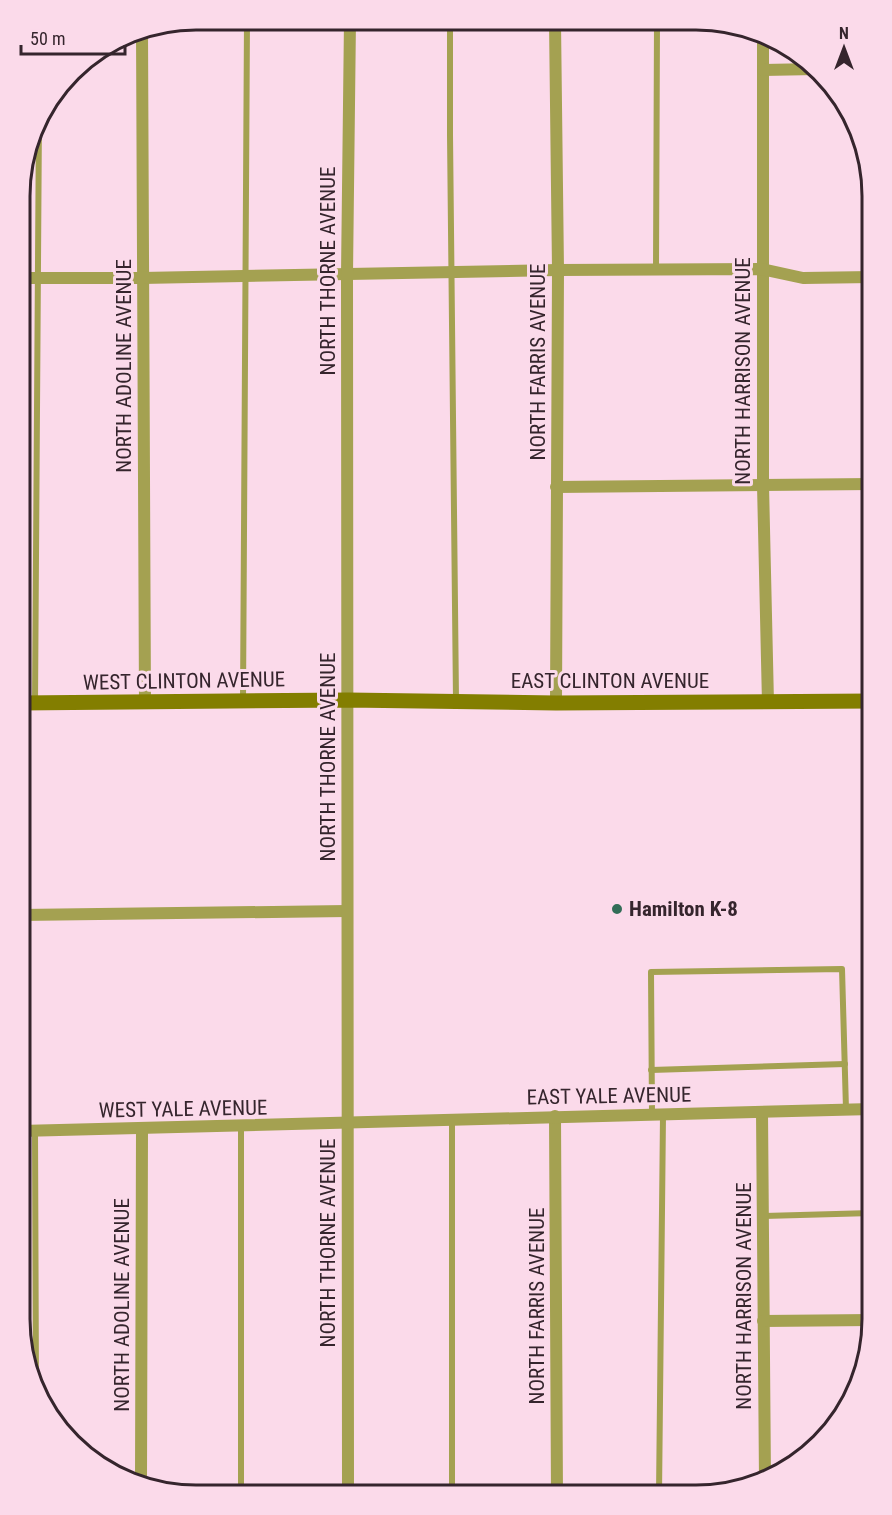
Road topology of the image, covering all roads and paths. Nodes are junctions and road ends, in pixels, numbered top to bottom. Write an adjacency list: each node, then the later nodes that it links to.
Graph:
1 (247, 30): 16 (lane)
2 (350, 30): 15 (street, NORTH THORNE AVENUE)
3 (450, 30): 14 (lane)
4 (555, 30): 13 (street, NORTH FARRIS AVENUE)
5 (657, 30): 11 (lane)
6 (142, 40): 20 (street, NORTH ADOLINE AVENUE)
7 (764, 45): 8 (street, NORTH HARRISON AVENUE)
8 (764, 69): 9 (street); 12 (street, NORTH HARRISON AVENUE)
9 (802, 69)
10 (39, 144): 19 (lane)
11 (656, 269): 12 (street); 13 (street)
12 (762, 269): 17 (street); 22 (street, NORTH HARRISON AVENUE)
13 (558, 270): 14 (street); 23 (street, NORTH FARRIS AVENUE)
14 (451, 272): 15 (street); 26 (lane)
15 (347, 274): 16 (street); 25 (street, NORTH THORNE AVENUE)
16 (245, 276): 20 (street); 27 (lane)
17 (862, 277)
18 (30, 278): 19 (street)
19 (38, 278): 20 (street); 24 (lane)
20 (142, 278): 30 (street, NORTH ADOLINE AVENUE)
21 (862, 484): 22 (street)
22 (763, 485): 23 (street); 32 (street, NORTH HARRISON AVENUE)
23 (556, 487): 31 (street, NORTH FARRIS AVENUE)
24 (30, 618)
25 (348, 700): 26 (main road, EAST CLINTON AVENUE); 27 (main road, WEST CLINTON AVENUE); 33 (street, NORTH THORNE AVENUE)
26 (456, 700): 31 (main road, EAST CLINTON AVENUE)
27 (243, 701): 30 (main road, WEST CLINTON AVENUE)
28 (862, 701): 32 (main road, EAST CLINTON AVENUE)
29 (30, 703): 30 (main road, WEST CLINTON AVENUE)
30 (145, 703)
31 (556, 703): 32 (main road, EAST CLINTON AVENUE)
32 (768, 703)
33 (347, 911): 34 (street); 43 (street, NORTH THORNE AVENUE)
34 (30, 915)
35 (845, 1064): 36 (lane); 36 (lane); 37 (lane)
36 (651, 1070): 40 (lane)
37 (846, 1109): 38 (street, EAST YALE AVENUE); 39 (street, EAST YALE AVENUE)
38 (862, 1109)
39 (762, 1112): 40 (street, EAST YALE AVENUE); 49 (street, NORTH HARRISON AVENUE)
40 (658, 1114): 41 (street, EAST YALE AVENUE); 59 (lane)
41 (555, 1116): 42 (street, EAST YALE AVENUE); 58 (street, NORTH FARRIS AVENUE)
42 (452, 1120): 43 (street, EAST YALE AVENUE); 57 (lane)
43 (348, 1124): 44 (street, WEST YALE AVENUE); 56 (street, NORTH THORNE AVENUE)
44 (241, 1127): 45 (street, WEST YALE AVENUE); 55 (lane)
45 (142, 1130): 47 (street, WEST YALE AVENUE); 54 (street, NORTH ADOLINE AVENUE)
46 (30, 1131): 47 (street, WEST YALE AVENUE)
47 (35, 1131): 52 (lane)
48 (862, 1214): 49 (lane)
49 (764, 1216): 51 (street, NORTH HARRISON AVENUE)
50 (862, 1320): 51 (street)
51 (763, 1321): 53 (street, NORTH HARRISON AVENUE)
52 (36, 1362)
53 (765, 1469)
54 (141, 1475)
55 (241, 1485)
56 (348, 1485)
57 (452, 1485)
58 (557, 1485)
59 (659, 1485)

